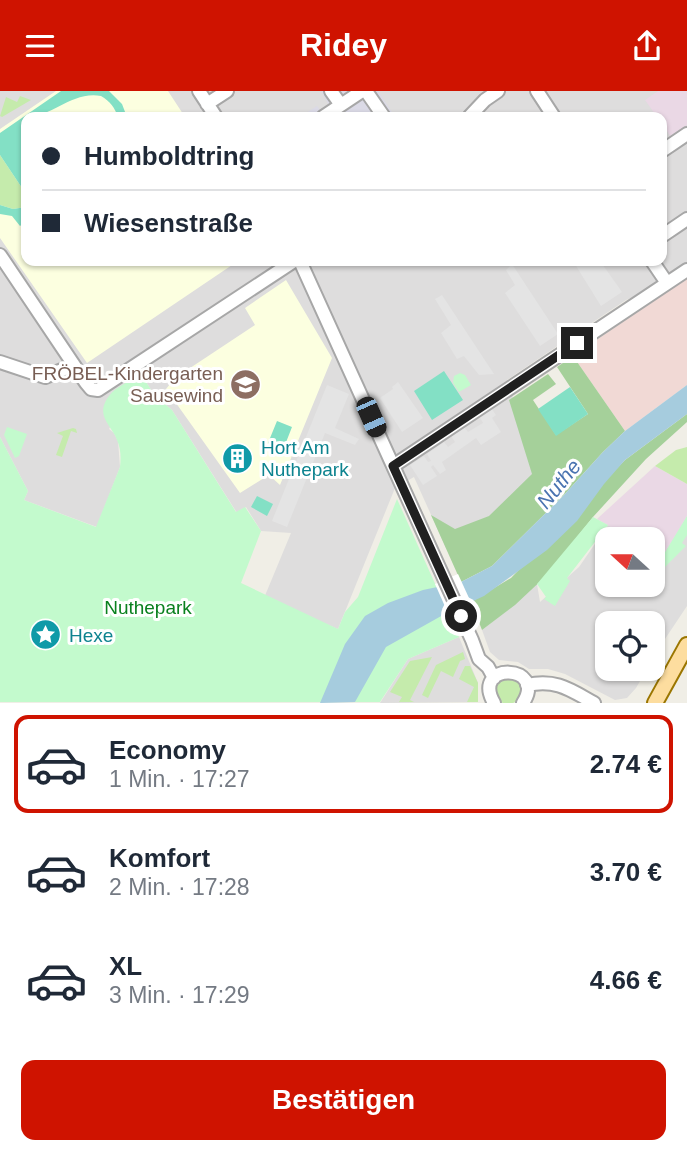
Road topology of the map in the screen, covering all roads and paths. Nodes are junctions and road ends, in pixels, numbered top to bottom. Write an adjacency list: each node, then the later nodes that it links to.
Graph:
1 (199, 91): 7 (street)
2 (227, 91): 7 (street)
3 (331, 91): 8 (street)
4 (364, 91): 8 (street); 11 (street)
5 (498, 91): 12 (street)
6 (537, 91): 13 (street)
7 (207, 104): 9 (street)
8 (341, 105): 10 (street)
9 (213, 112)
10 (330, 112)
11 (380, 112)
12 (474, 112)
13 (551, 112)
14 (687, 134): 15 (street)
15 (667, 148)
16 (687, 219): 17 (street)
17 (667, 233)
18 (0, 255): 25 (street)
19 (286, 266): 25 (street)
20 (302, 266): 26 (street)
21 (655, 266): 23 (street)
22 (687, 270): 23 (street)
23 (667, 283): 26 (street)
24 (0, 362): 25 (street)
25 (74, 365)
26 (393, 466): 28 (street)
27 (687, 645): 33 (main road)
28 (494, 678): 29 (street); 30 (street)
29 (527, 685): 31 (street); 32 (street)
30 (494, 702)
31 (523, 702)
32 (594, 702)
33 (655, 702)

